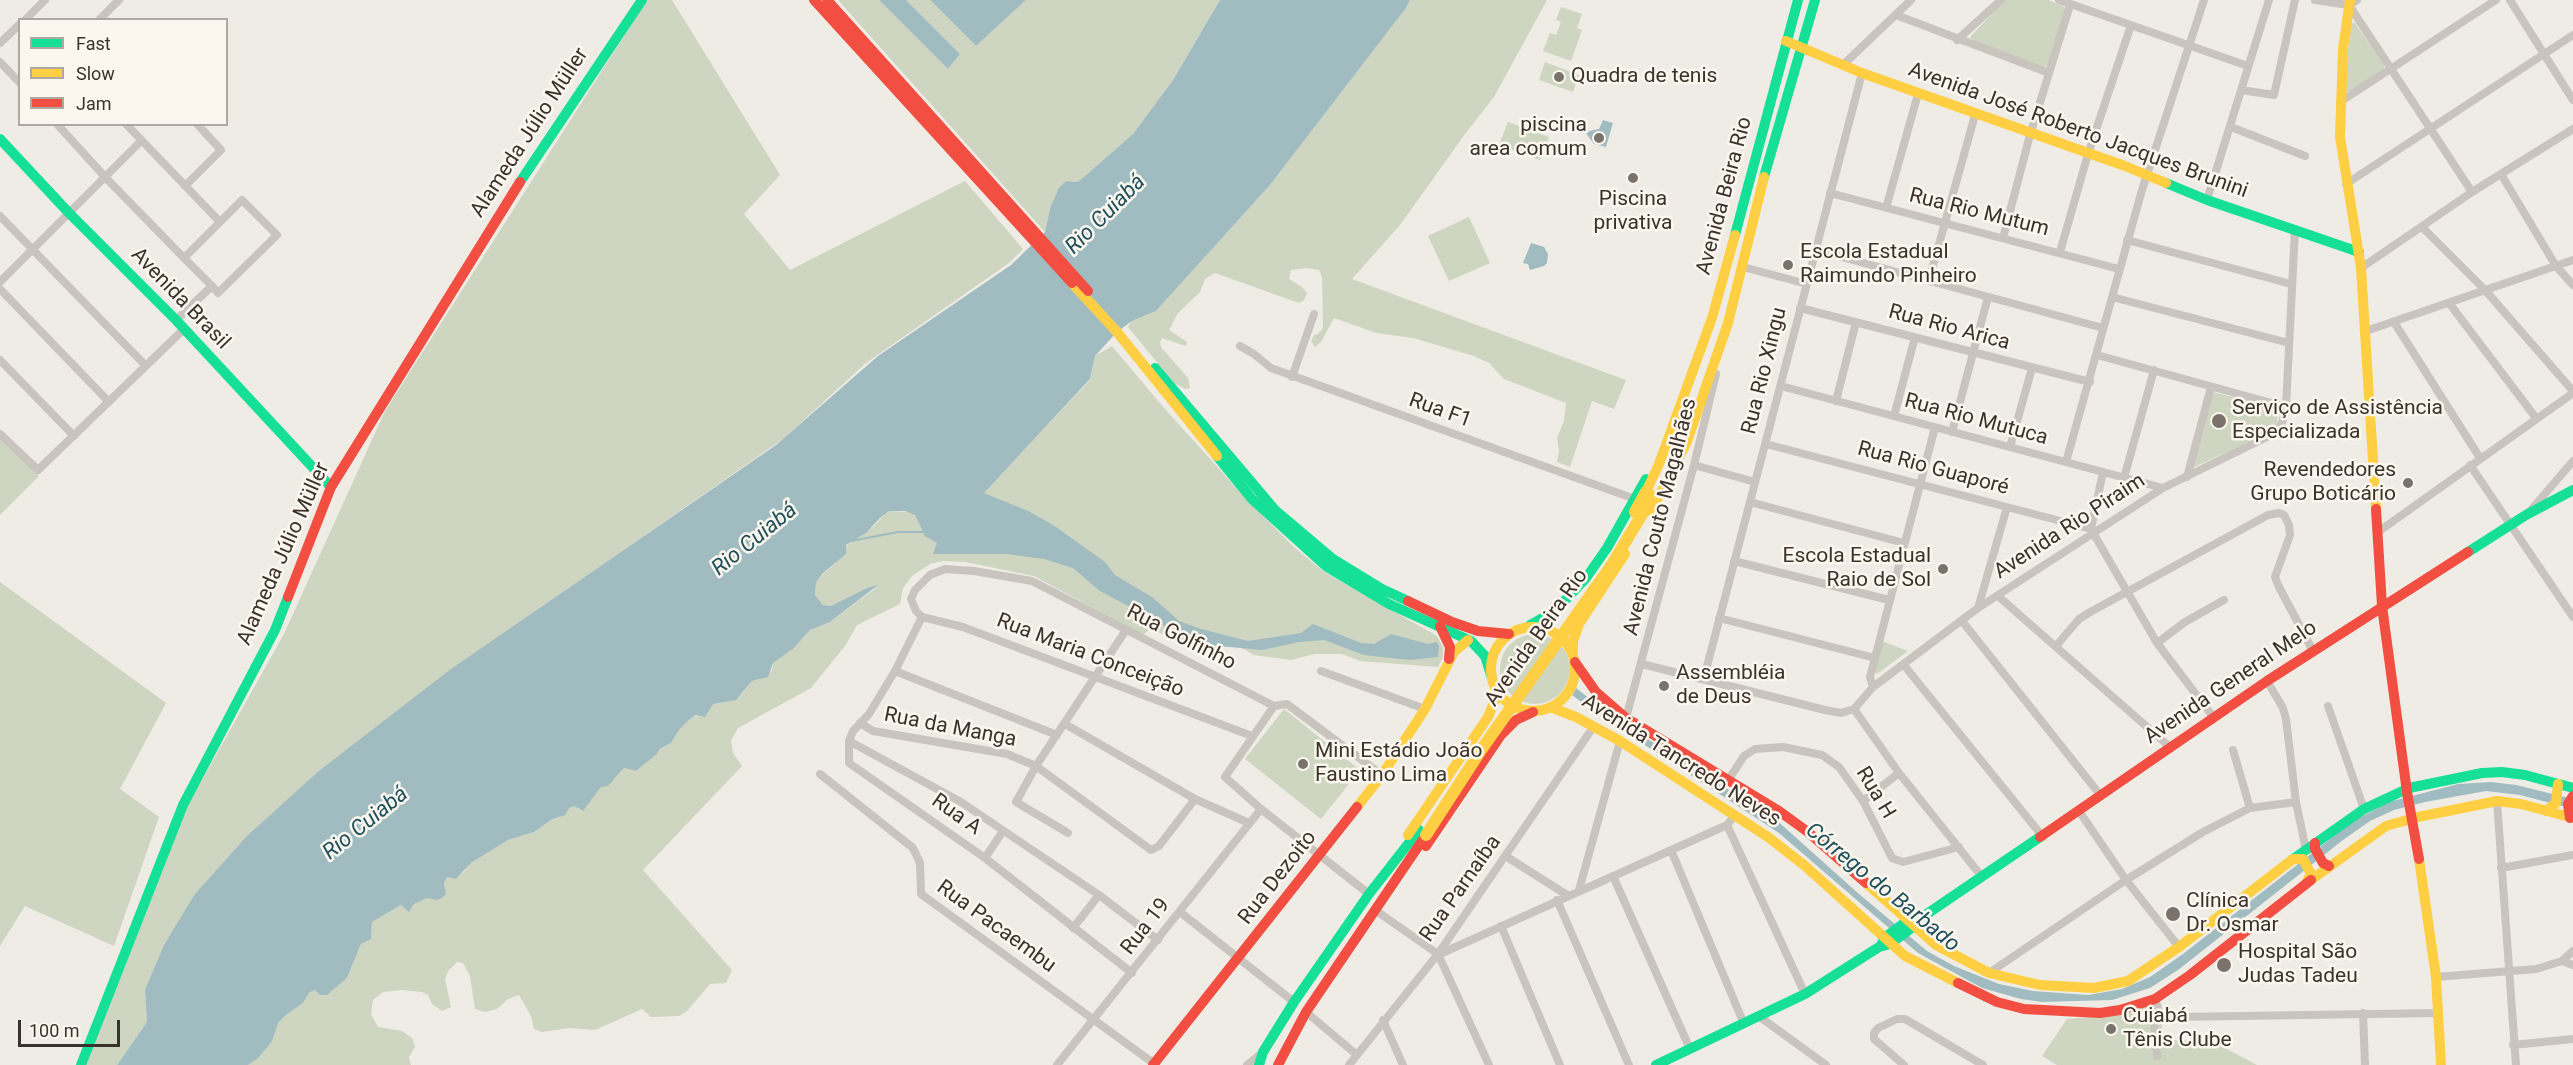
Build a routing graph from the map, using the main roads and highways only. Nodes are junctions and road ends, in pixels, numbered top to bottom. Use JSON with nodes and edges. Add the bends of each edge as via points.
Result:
{"nodes":[{"id":1,"x":642,"y":0,"type":"edge"},
{"id":2,"x":814,"y":0,"type":"edge"},
{"id":3,"x":827,"y":0,"type":"edge"},
{"id":4,"x":1798,"y":0,"type":"edge"},
{"id":5,"x":1815,"y":0,"type":"edge"},
{"id":6,"x":2352,"y":2,"type":"edge"},
{"id":7,"x":1786,"y":41,"type":"junction"},
{"id":8,"x":1803,"y":47,"type":"junction"},
{"id":9,"x":0,"y":139,"type":"edge"},
{"id":10,"x":1763,"y":159,"type":"junction"},
{"id":11,"x":974,"y":171,"type":"junction"},
{"id":12,"x":2359,"y":252,"type":"junction"},
{"id":13,"x":1182,"y":407,"type":"junction"},
{"id":14,"x":1699,"y":407,"type":"junction"},
{"id":15,"x":1670,"y":434,"type":"junction"},
{"id":16,"x":331,"y":487,"type":"junction"},
{"id":17,"x":2573,"y":490,"type":"edge"},
{"id":18,"x":1650,"y":494,"type":"junction"},
{"id":19,"x":2382,"y":606,"type":"junction"},
{"id":20,"x":1440,"y":626,"type":"junction"},
{"id":21,"x":1526,"y":627,"type":"junction"},
{"id":22,"x":1509,"y":634,"type":"junction"},
{"id":23,"x":1468,"y":640,"type":"junction"},
{"id":24,"x":1574,"y":658,"type":"junction"},
{"id":25,"x":1449,"y":660,"type":"junction"},
{"id":26,"x":1494,"y":681,"type":"junction"},
{"id":27,"x":1550,"y":708,"type":"junction"},
{"id":28,"x":1536,"y":711,"type":"junction"},
{"id":29,"x":2410,"y":789,"type":"junction"},
{"id":30,"x":2573,"y":789,"type":"edge"},
{"id":31,"x":2562,"y":798,"type":"edge"},
{"id":32,"x":2414,"y":814,"type":"junction"},
{"id":33,"x":2571,"y":818,"type":"edge"},
{"id":34,"x":1423,"y":832,"type":"junction"},
{"id":35,"x":2307,"y":852,"type":"junction"},
{"id":36,"x":2326,"y":865,"type":"junction"},
{"id":37,"x":1388,"y":869,"type":"junction"},
{"id":38,"x":1393,"y":883,"type":"junction"},
{"id":39,"x":2305,"y":886,"type":"junction"},
{"id":40,"x":1910,"y":925,"type":"junction"},
{"id":41,"x":1887,"y":941,"type":"junction"},
{"id":42,"x":1263,"y":1052,"type":"junction"},
{"id":43,"x":1155,"y":1064,"type":"edge"},
{"id":44,"x":81,"y":1065,"type":"edge"},
{"id":45,"x":1259,"y":1065,"type":"edge"},
{"id":46,"x":1273,"y":1065,"type":"edge"},
{"id":47,"x":1278,"y":1065,"type":"edge"},
{"id":48,"x":1656,"y":1065,"type":"edge"},
{"id":49,"x":2441,"y":1065,"type":"edge"}],
"edges":[{"from":1,"to":16,"type":"main road","name":"Alameda Júlio Müller","via":[[529,167]]},
{"from":2,"to":11,"type":"main road"},
{"from":3,"to":11,"type":"main road"},
{"from":4,"to":7,"type":"main road","name":"Avenida Beira Rio"},
{"from":5,"to":8,"type":"main road","name":"Avenida Beira Rio"},
{"from":6,"to":12,"type":"main road","via":[[2340,102],[2340,136]]},
{"from":7,"to":8,"type":"main road","name":"Avenida José Roberto Jacques Brunini"},
{"from":7,"to":10,"type":"main road","name":"Avenida Beira Rio"},
{"from":8,"to":10,"type":"main road","name":"Avenida Beira Rio"},
{"from":8,"to":12,"type":"main road","name":"Avenida José Roberto Jacques Brunini","via":[[1862,74]]},
{"from":9,"to":16,"type":"main road","name":"Avenida Brasil"},
{"from":10,"to":14,"type":"main road","name":"Avenida Beira Rio","via":[[1743,267]]},
{"from":10,"to":15,"type":"main road","name":"Avenida Beira Rio"},
{"from":11,"to":13,"type":"main road"},
{"from":12,"to":19,"type":"main road"},
{"from":13,"to":20,"type":"main road","via":[[1252,499],[1297,542],[1353,584]]},
{"from":13,"to":22,"type":"main road","via":[[1275,510],[1333,560],[1382,590],[1452,622],[1478,631]]},
{"from":14,"to":18,"type":"main road","name":"Avenida Beira Rio"},
{"from":14,"to":24,"type":"main road","name":"Avenida Beira Rio","via":[[1686,444],[1656,502],[1578,624]]},
{"from":15,"to":18,"type":"main road","name":"Avenida Beira Rio"},
{"from":15,"to":21,"type":"main road","name":"Avenida Beira Rio","via":[[1607,548],[1575,591],[1545,619]]},
{"from":16,"to":44,"type":"main road","name":"Alameda Júlio Müller","via":[[275,630],[183,805]]},
{"from":17,"to":19,"type":"main road","name":"Avenida General Melo","via":[[2526,515]]},
{"from":18,"to":34,"type":"main road","name":"Avenida Beira Rio","bridge":true,"via":[[1611,566]]},
{"from":19,"to":29,"type":"main road"},
{"from":19,"to":40,"type":"main road","name":"Avenida General Melo"},
{"from":20,"to":23,"type":"main road"},
{"from":20,"to":25,"type":"main road","via":[[1450,647]]},
{"from":21,"to":22,"type":"main road"},
{"from":21,"to":24,"type":"main road","via":[[1554,631],[1565,640]]},
{"from":22,"to":26,"type":"main road","via":[[1494,653]]},
{"from":23,"to":25,"type":"main road","name":"Rua Dezoito"},
{"from":23,"to":26,"type":"main road","via":[[1485,656]]},
{"from":24,"to":27,"type":"main road","via":[[1575,676],[1570,689]]},
{"from":24,"to":40,"type":"main road","name":"Avenida Tancredo Neves","via":[[1596,692],[1626,718],[1808,832]]},
{"from":25,"to":43,"type":"main road","name":"Rua Dezoito","via":[[1425,709],[1382,775]]},
{"from":26,"to":28,"type":"main road","via":[[1499,693],[1511,704]]},
{"from":26,"to":37,"type":"main road","name":"Avenida Beira Rio","via":[[1495,700],[1488,717]]},
{"from":27,"to":28,"type":"main road"},
{"from":27,"to":41,"type":"main road","name":"Avenida Tancredo Neves","via":[[1620,741],[1731,820],[1768,837]]},
{"from":28,"to":38,"type":"main road","name":"Avenida Beira Rio","via":[[1516,720],[1501,735],[1426,845]]},
{"from":29,"to":31,"type":"main road","name":"Avenida Tancredo Neves","via":[[2502,772],[2525,775]]},
{"from":29,"to":32,"type":"main road"},
{"from":29,"to":35,"type":"main road","name":"Avenida Tancredo Neves","via":[[2364,809]]},
{"from":30,"to":31,"type":"main road","name":"Avenida Tancredo Neves"},
{"from":31,"to":32,"type":"main road","name":"Avenida Tancredo Neves","via":[[2497,801]]},
{"from":31,"to":33,"type":"main road"},
{"from":31,"to":33,"type":"main road","name":"Avenida Tancredo Neves"},
{"from":32,"to":36,"type":"main road","name":"Avenida Tancredo Neves","via":[[2386,826]]},
{"from":32,"to":49,"type":"main road","via":[[2436,977]]},
{"from":34,"to":37,"type":"main road","name":"Avenida Beira Rio"},
{"from":34,"to":38,"type":"main road","name":"Avenida Beira Rio"},
{"from":35,"to":36,"type":"main road"},
{"from":35,"to":39,"type":"main road","via":[[2311,874]]},
{"from":35,"to":40,"type":"main road","name":"Avenida Tancredo Neves","via":[[2180,947],[2128,981],[2104,987],[2040,985],[1989,973],[1936,945]]},
{"from":36,"to":39,"type":"main road","name":"Avenida Tancredo Neves"},
{"from":37,"to":42,"type":"main road","name":"Avenida Beira Rio"},
{"from":38,"to":47,"type":"main road","name":"Avenida Beira Rio","via":[[1306,1012]]},
{"from":39,"to":41,"type":"main road","name":"Avenida Tancredo Neves","via":[[2155,999],[2100,1013],[2024,1009],[1997,1002],[1922,966]]},
{"from":40,"to":41,"type":"main road","name":"Avenida General Melo"},
{"from":41,"to":48,"type":"main road","name":"Avenida General Melo","via":[[1805,994]]},
{"from":42,"to":45,"type":"main road","name":"Avenida Beira Rio"},
{"from":42,"to":46,"type":"main road"}]}
